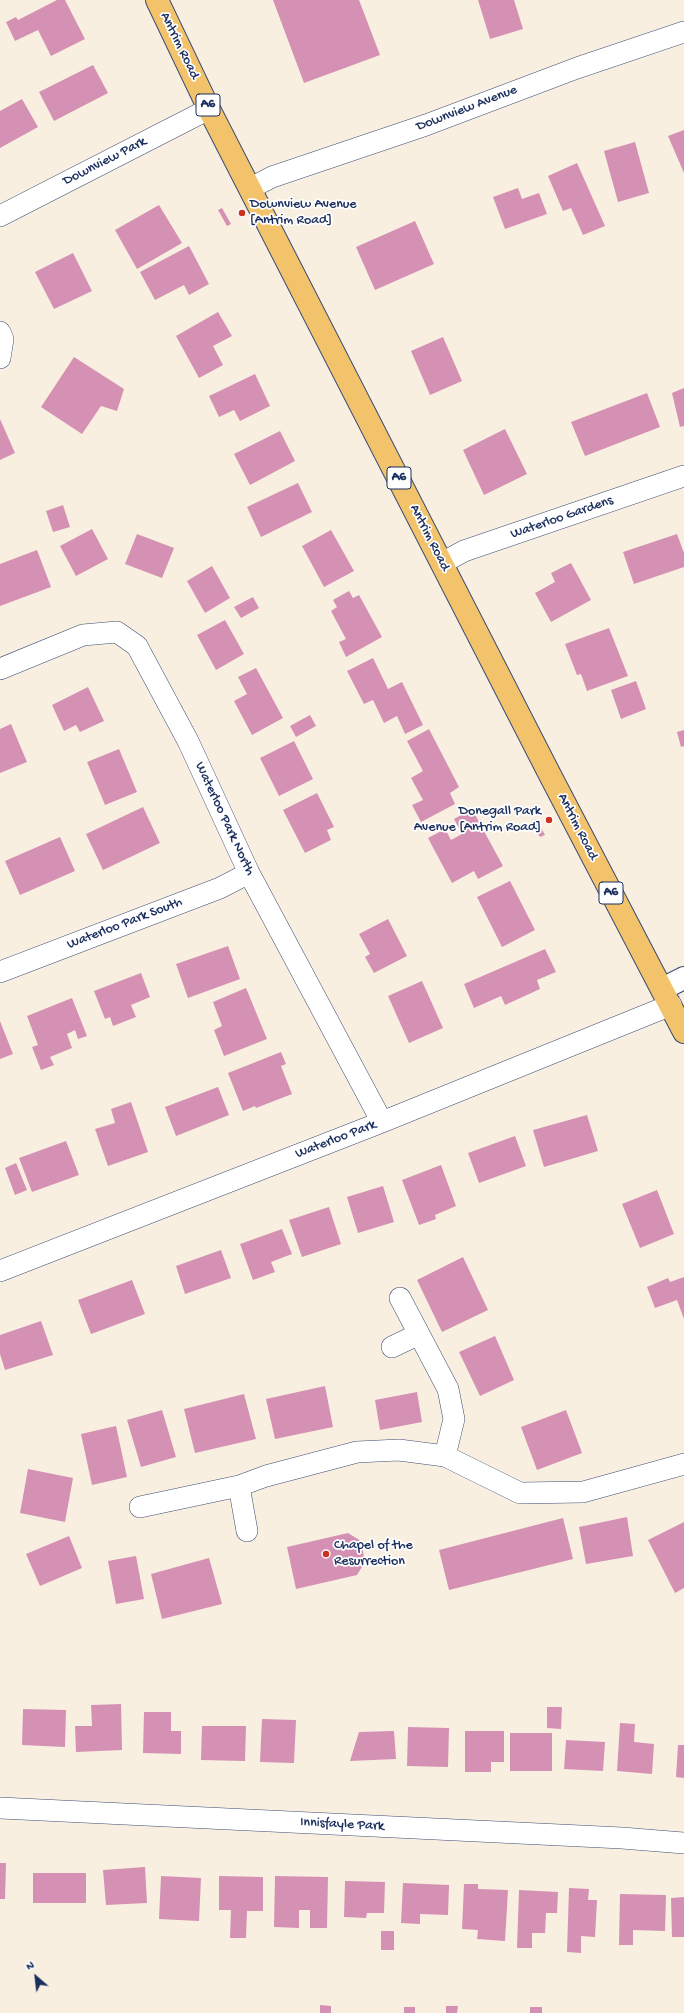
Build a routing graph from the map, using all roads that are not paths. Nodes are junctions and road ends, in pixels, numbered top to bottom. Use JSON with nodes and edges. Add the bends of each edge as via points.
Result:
{"nodes":[{"id":1,"x":157,"y":0,"type":"edge"},
{"id":2,"x":684,"y":32,"type":"edge"},
{"id":3,"x":210,"y":109,"type":"junction"},
{"id":4,"x":252,"y":188,"type":"junction"},
{"id":5,"x":0,"y":216,"type":"edge"},
{"id":6,"x":0,"y":332,"type":"edge"},
{"id":7,"x":0,"y":358,"type":"edge"},
{"id":8,"x":684,"y":476,"type":"edge"},
{"id":9,"x":442,"y":563,"type":"junction"},
{"id":10,"x":0,"y":669,"type":"edge"},
{"id":11,"x":249,"y":873,"type":"junction"},
{"id":12,"x":0,"y":972,"type":"edge"},
{"id":13,"x":684,"y":978,"type":"edge"},
{"id":14,"x":666,"y":997,"type":"junction"},
{"id":15,"x":684,"y":1032,"type":"edge"},
{"id":16,"x":382,"y":1122,"type":"junction"},
{"id":17,"x":0,"y":1271,"type":"edge"},
{"id":18,"x":400,"y":1298,"type":"dead end"},
{"id":19,"x":419,"y":1334,"type":"junction"},
{"id":20,"x":392,"y":1346,"type":"dead end"},
{"id":21,"x":445,"y":1456,"type":"junction"},
{"id":22,"x":684,"y":1464,"type":"edge"},
{"id":23,"x":239,"y":1486,"type":"junction"},
{"id":24,"x":140,"y":1507,"type":"dead end"},
{"id":25,"x":247,"y":1531,"type":"dead end"},
{"id":26,"x":0,"y":1808,"type":"edge"},
{"id":27,"x":684,"y":1842,"type":"edge"}],
"edges":[{"from":1,"to":3,"type":"main road","name":"Antrim Road","number":"A6"},
{"from":2,"to":4,"type":"street","name":"Downview Avenue","via":[[577,68],[426,125],[272,176]]},
{"from":3,"to":4,"type":"main road","name":"Antrim Road","number":"A6"},
{"from":3,"to":5,"type":"street","name":"Downview Park"},
{"from":4,"to":9,"type":"main road","name":"Antrim Road","number":"A6"},
{"from":6,"to":7,"type":"street","via":[[3,339]]},
{"from":8,"to":9,"type":"street","name":"Waterloo Gardens","via":[[464,551]]},
{"from":9,"to":14,"type":"main road","name":"Antrim Road","number":"A6"},
{"from":10,"to":11,"type":"street","name":"Waterloo Park North","via":[[83,635],[117,632],[137,646],[188,741]]},
{"from":11,"to":12,"type":"street","name":"Waterloo Park South","via":[[220,888]]},
{"from":11,"to":16,"type":"street","name":"Waterloo Park North"},
{"from":13,"to":14,"type":"street"},
{"from":14,"to":15,"type":"main road","name":"Antrim Road","number":"A6"},
{"from":14,"to":16,"type":"street","name":"Waterloo Park"},
{"from":16,"to":17,"type":"street","name":"Waterloo Park"},
{"from":18,"to":19,"type":"street"},
{"from":19,"to":20,"type":"street"},
{"from":19,"to":21,"type":"street","via":[[448,1389],[454,1419]]},
{"from":21,"to":22,"type":"street","via":[[520,1493],[583,1492]]},
{"from":21,"to":23,"type":"street","via":[[399,1450],[356,1452],[266,1476]]},
{"from":23,"to":24,"type":"street"},
{"from":23,"to":25,"type":"street"},
{"from":26,"to":27,"type":"street","name":"Innisfayle Park"}]}
